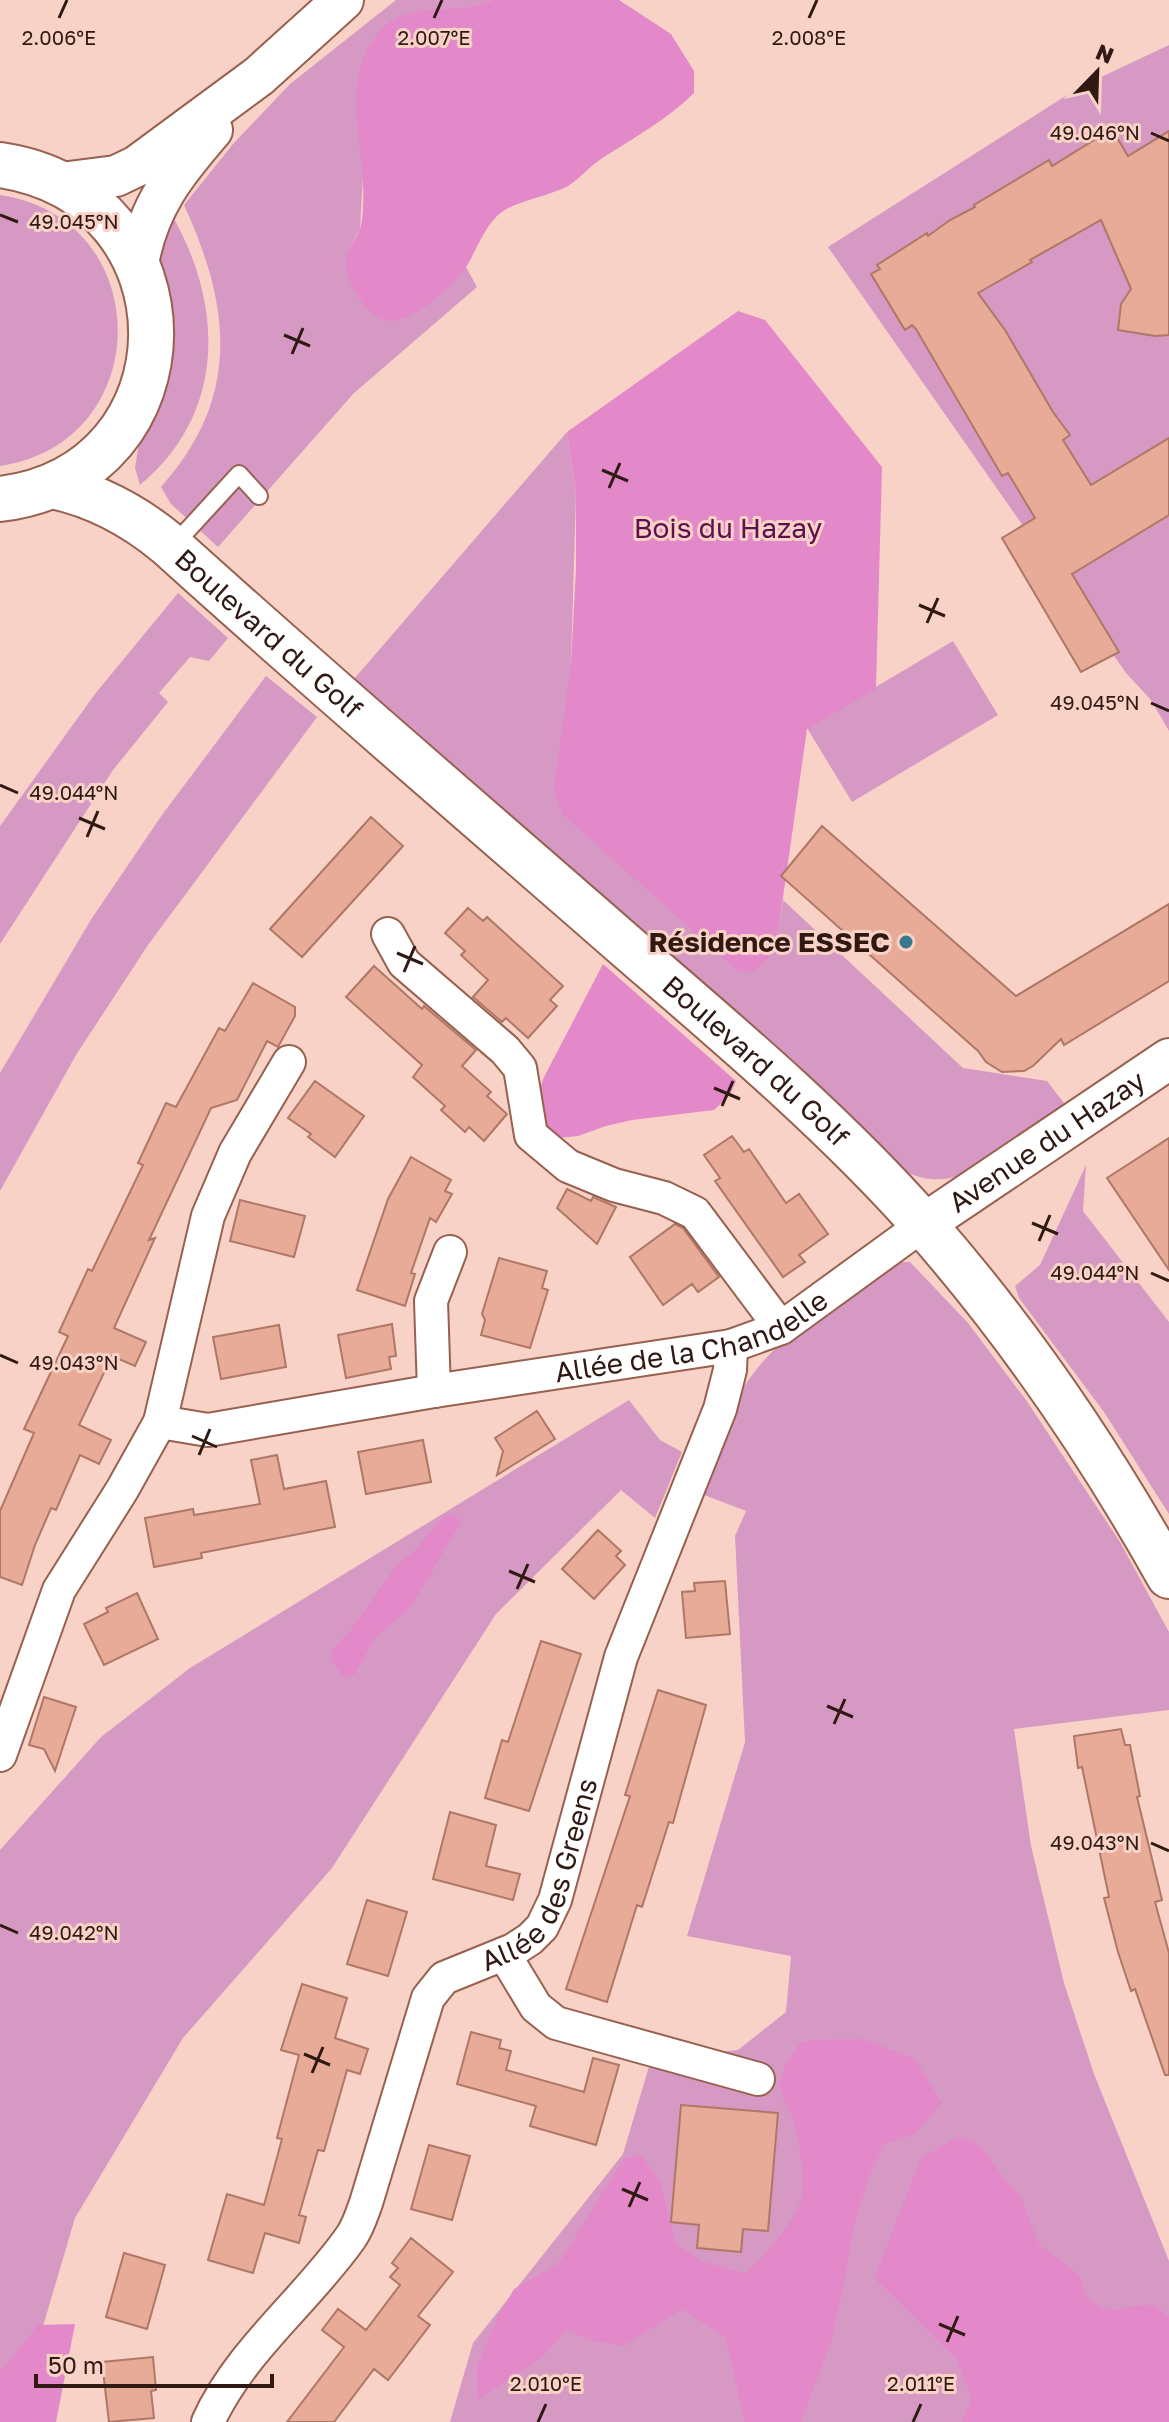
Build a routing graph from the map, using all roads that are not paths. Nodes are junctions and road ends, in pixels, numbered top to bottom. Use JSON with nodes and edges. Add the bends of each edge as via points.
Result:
{"nodes":[{"id":1,"x":343,"y":0,"type":"edge"},
{"id":2,"x":259,"y":76,"type":"junction"},
{"id":3,"x":0,"y":165,"type":"edge"},
{"id":4,"x":61,"y":183,"type":"junction"},
{"id":5,"x":138,"y":264,"type":"junction"},
{"id":6,"x":116,"y":435,"type":"junction"},
{"id":7,"x":52,"y":486,"type":"junction"},
{"id":8,"x":259,"y":496,"type":"dead end"},
{"id":9,"x":0,"y":499,"type":"edge"},
{"id":10,"x":174,"y":549,"type":"junction"},
{"id":11,"x":388,"y":934,"type":"dead end"},
{"id":12,"x":1169,"y":1059,"type":"edge"},
{"id":13,"x":289,"y":1062,"type":"dead end"},
{"id":14,"x":924,"y":1224,"type":"junction"},
{"id":15,"x":450,"y":1252,"type":"dead end"},
{"id":16,"x":781,"y":1328,"type":"junction"},
{"id":17,"x":731,"y":1346,"type":"junction"},
{"id":18,"x":434,"y":1391,"type":"junction"},
{"id":19,"x":160,"y":1422,"type":"junction"},
{"id":20,"x":1169,"y":1576,"type":"edge"},
{"id":21,"x":0,"y":1755,"type":"edge"},
{"id":22,"x":504,"y":1954,"type":"junction"},
{"id":23,"x":758,"y":2079,"type":"dead end"},
{"id":24,"x":208,"y":2422,"type":"edge"}],
"edges":[{"from":1,"to":2,"type":"street"},
{"from":2,"to":4,"type":"street","via":[[137,166],[116,176]]},
{"from":2,"to":5,"type":"street","via":[[162,193]]},
{"from":3,"to":4,"type":"main road"},
{"from":4,"to":5,"type":"main road","via":[[101,211]]},
{"from":5,"to":6,"type":"main road","via":[[150,311],[149,361],[134,407]]},
{"from":6,"to":7,"type":"main road","via":[[87,464]]},
{"from":6,"to":10,"type":"main road","name":"Boulevard du Golf","via":[[132,499]]},
{"from":7,"to":9,"type":"main road"},
{"from":7,"to":10,"type":"main road","name":"Boulevard du Golf","via":[[126,513]]},
{"from":8,"to":10,"type":"lane","via":[[239,474]]},
{"from":10,"to":14,"type":"main road","name":"Boulevard du Golf","via":[[768,1071]]},
{"from":11,"to":16,"type":"street","via":[[404,963],[520,1068],[531,1135],[568,1166],[695,1213]]},
{"from":12,"to":14,"type":"street","name":"Avenue du Hazay"},
{"from":13,"to":19,"type":"street","via":[[235,1153],[208,1216]]},
{"from":14,"to":16,"type":"street","name":"Allée de la Chandelle"},
{"from":14,"to":20,"type":"main road","name":"Boulevard du Golf","via":[[1069,1411]]},
{"from":15,"to":18,"type":"street","via":[[431,1301]]},
{"from":16,"to":17,"type":"street","name":"Allée de la Chandelle"},
{"from":17,"to":18,"type":"street","name":"Allée de la Chandelle"},
{"from":17,"to":22,"type":"street","name":"Allée des Greens","via":[[720,1409],[621,1657],[555,1900],[542,1927]]},
{"from":18,"to":19,"type":"street","name":"Allée de la Chandelle","via":[[208,1430]]},
{"from":19,"to":21,"type":"street","via":[[59,1590]]},
{"from":22,"to":23,"type":"street","via":[[536,2007],[556,2023]]},
{"from":22,"to":24,"type":"street","name":"Allée des Greens","via":[[444,1978],[428,1998],[353,2235],[245,2364]]}]}
